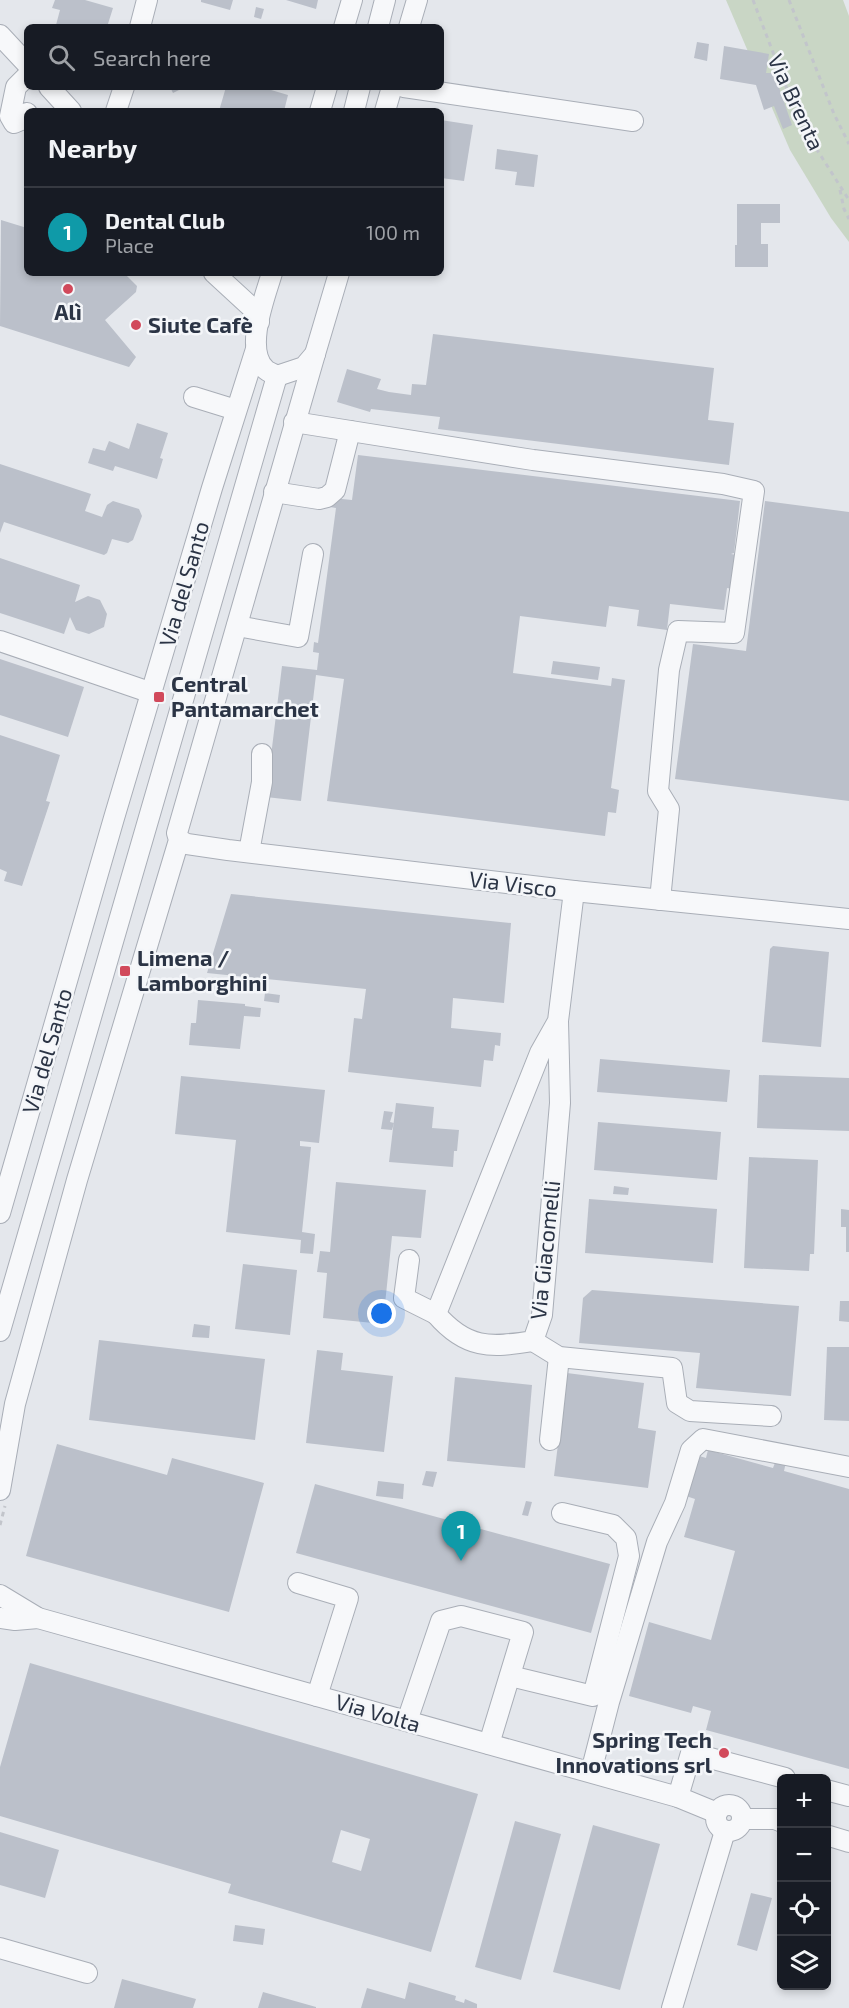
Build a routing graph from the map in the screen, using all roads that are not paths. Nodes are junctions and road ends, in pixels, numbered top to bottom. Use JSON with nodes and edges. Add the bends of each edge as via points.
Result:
{"nodes":[{"id":1,"x":147,"y":0,"type":"edge"},
{"id":2,"x":352,"y":0,"type":"edge"},
{"id":3,"x":385,"y":0,"type":"edge"},
{"id":4,"x":417,"y":0,"type":"edge"},
{"id":5,"x":141,"y":24,"type":"edge"},
{"id":6,"x":345,"y":24,"type":"edge"},
{"id":7,"x":379,"y":24,"type":"edge"},
{"id":8,"x":410,"y":24,"type":"edge"},
{"id":9,"x":0,"y":35,"type":"edge"},
{"id":10,"x":24,"y":61,"type":"edge"},
{"id":11,"x":24,"y":79,"type":"edge"},
{"id":12,"x":47,"y":90,"type":"edge"},
{"id":13,"x":51,"y":90,"type":"edge"},
{"id":14,"x":123,"y":90,"type":"edge"},
{"id":15,"x":326,"y":90,"type":"edge"},
{"id":16,"x":359,"y":90,"type":"edge"},
{"id":17,"x":391,"y":90,"type":"edge"},
{"id":18,"x":424,"y":90,"type":"edge"},
{"id":19,"x":32,"y":108,"type":"edge"},
{"id":20,"x":68,"y":108,"type":"edge"},
{"id":21,"x":117,"y":108,"type":"edge"},
{"id":22,"x":321,"y":108,"type":"edge"},
{"id":23,"x":355,"y":108,"type":"edge"},
{"id":24,"x":386,"y":108,"type":"edge"},
{"id":25,"x":24,"y":117,"type":"edge"},
{"id":26,"x":633,"y":121,"type":"dead end"},
{"id":27,"x":217,"y":276,"type":"edge"},
{"id":28,"x":271,"y":276,"type":"edge"},
{"id":29,"x":338,"y":276,"type":"edge"},
{"id":30,"x":259,"y":322,"type":"junction"},
{"id":31,"x":256,"y":349,"type":"junction"},
{"id":32,"x":315,"y":354,"type":"junction"},
{"id":33,"x":278,"y":376,"type":"junction"},
{"id":34,"x":194,"y":397,"type":"dead end"},
{"id":35,"x":236,"y":410,"type":"junction"},
{"id":36,"x":294,"y":422,"type":"junction"},
{"id":37,"x":350,"y":431,"type":"junction"},
{"id":38,"x":212,"y":488,"type":"junction"},
{"id":39,"x":274,"y":492,"type":"junction"},
{"id":40,"x":242,"y":496,"type":"junction"},
{"id":41,"x":313,"y":554,"type":"dead end"},
{"id":42,"x":237,"y":626,"type":"junction"},
{"id":43,"x":0,"y":641,"type":"edge"},
{"id":44,"x":152,"y":693,"type":"junction"},
{"id":45,"x":262,"y":754,"type":"dead end"},
{"id":46,"x":179,"y":840,"type":"junction"},
{"id":47,"x":249,"y":852,"type":"junction"},
{"id":48,"x":94,"y":888,"type":"junction"},
{"id":49,"x":574,"y":891,"type":"junction"},
{"id":50,"x":125,"y":897,"type":"junction"},
{"id":51,"x":660,"y":900,"type":"junction"},
{"id":52,"x":849,"y":919,"type":"edge"},
{"id":53,"x":558,"y":1021,"type":"junction"},
{"id":54,"x":0,"y":1213,"type":"edge"},
{"id":55,"x":409,"y":1260,"type":"dead end"},
{"id":56,"x":436,"y":1314,"type":"junction"},
{"id":57,"x":0,"y":1331,"type":"edge"},
{"id":58,"x":533,"y":1341,"type":"junction"},
{"id":59,"x":559,"y":1357,"type":"junction"},
{"id":60,"x":771,"y":1416,"type":"dead end"},
{"id":61,"x":550,"y":1440,"type":"dead end"},
{"id":62,"x":849,"y":1467,"type":"edge"},
{"id":63,"x":0,"y":1490,"type":"edge"},
{"id":64,"x":562,"y":1513,"type":"dead end"},
{"id":65,"x":298,"y":1583,"type":"dead end"},
{"id":66,"x":0,"y":1595,"type":"edge"},
{"id":67,"x":0,"y":1618,"type":"edge"},
{"id":68,"x":38,"y":1618,"type":"junction"},
{"id":69,"x":510,"y":1676,"type":"junction"},
{"id":70,"x":317,"y":1696,"type":"junction"},
{"id":71,"x":408,"y":1721,"type":"junction"},
{"id":72,"x":489,"y":1744,"type":"junction"},
{"id":73,"x":591,"y":1773,"type":"junction"},
{"id":74,"x":777,"y":1777,"type":"edge"},
{"id":75,"x":831,"y":1791,"type":"edge"},
{"id":76,"x":849,"y":1796,"type":"edge"},
{"id":77,"x":678,"y":1797,"type":"junction"},
{"id":78,"x":717,"y":1813,"type":"junction"},
{"id":79,"x":743,"y":1819,"type":"junction"},
{"id":80,"x":777,"y":1820,"type":"edge"},
{"id":81,"x":725,"y":1831,"type":"junction"},
{"id":82,"x":831,"y":1837,"type":"edge"},
{"id":83,"x":849,"y":1842,"type":"edge"},
{"id":84,"x":0,"y":1948,"type":"edge"},
{"id":85,"x":87,"y":1973,"type":"dead end"},
{"id":86,"x":672,"y":2008,"type":"edge"}],
"edges":[{"from":1,"to":5,"type":"street"},
{"from":2,"to":6,"type":"street"},
{"from":3,"to":7,"type":"street"},
{"from":4,"to":8,"type":"street"},
{"from":9,"to":10,"type":"street"},
{"from":11,"to":25,"type":"street","via":[[16,87],[10,116],[14,123]]},
{"from":12,"to":19,"type":"street"},
{"from":13,"to":20,"type":"street"},
{"from":14,"to":21,"type":"street"},
{"from":15,"to":22,"type":"street"},
{"from":16,"to":23,"type":"street"},
{"from":17,"to":24,"type":"street"},
{"from":18,"to":26,"type":"street"},
{"from":27,"to":30,"type":"street","via":[[252,308]]},
{"from":28,"to":30,"type":"street","name":"Via del Santo"},
{"from":29,"to":32,"type":"street"},
{"from":30,"to":31,"type":"street","name":"Via del Santo"},
{"from":31,"to":33,"type":"street","via":[[266,370]]},
{"from":31,"to":35,"type":"street","name":"Via del Santo"},
{"from":32,"to":33,"type":"street","via":[[304,367]]},
{"from":32,"to":36,"type":"street"},
{"from":33,"to":40,"type":"street"},
{"from":34,"to":35,"type":"street"},
{"from":35,"to":38,"type":"street","name":"Via del Santo"},
{"from":36,"to":37,"type":"street"},
{"from":36,"to":39,"type":"street"},
{"from":37,"to":39,"type":"street","via":[[335,490],[327,497]]},
{"from":37,"to":51,"type":"street","via":[[754,491],[734,633],[678,631],[669,670],[658,791],[669,809]]},
{"from":38,"to":40,"type":"street"},
{"from":38,"to":44,"type":"street","name":"Via del Santo"},
{"from":39,"to":42,"type":"street"},
{"from":40,"to":50,"type":"street"},
{"from":41,"to":42,"type":"street","via":[[298,637]]},
{"from":42,"to":46,"type":"street","via":[[177,833]]},
{"from":43,"to":44,"type":"street"},
{"from":44,"to":48,"type":"street","name":"Via del Santo"},
{"from":45,"to":47,"type":"street","via":[[262,782]]},
{"from":46,"to":47,"type":"street","name":"Via Visco"},
{"from":46,"to":63,"type":"street","via":[[77,1180],[15,1404]]},
{"from":47,"to":49,"type":"street","name":"Via Visco"},
{"from":48,"to":50,"type":"street"},
{"from":48,"to":54,"type":"street","name":"Via del Santo"},
{"from":49,"to":51,"type":"street","name":"Via Visco"},
{"from":49,"to":53,"type":"street","name":"Via Giacomelli"},
{"from":50,"to":57,"type":"street"},
{"from":51,"to":52,"type":"street","name":"Via Visco"},
{"from":53,"to":56,"type":"street","name":"Via Giacomelli","via":[[540,1053]]},
{"from":53,"to":58,"type":"street","name":"Via Giacomelli","via":[[560,1103],[542,1315]]},
{"from":55,"to":56,"type":"street","via":[[404,1298]]},
{"from":56,"to":58,"type":"street","name":"Via Giacomelli","via":[[449,1329],[474,1342],[501,1346]]},
{"from":58,"to":59,"type":"street"},
{"from":59,"to":60,"type":"street","via":[[672,1368],[677,1403],[690,1410]]},
{"from":59,"to":61,"type":"street"},
{"from":62,"to":73,"type":"street","via":[[703,1439],[691,1450],[675,1503],[657,1542]]},
{"from":64,"to":69,"type":"street","via":[[613,1525],[626,1538],[629,1556],[592,1696]]},
{"from":65,"to":70,"type":"street","via":[[348,1598]]},
{"from":66,"to":68,"type":"street"},
{"from":67,"to":68,"type":"street"},
{"from":68,"to":70,"type":"street","name":"Via Volta"},
{"from":69,"to":71,"type":"street","via":[[523,1632],[460,1616],[441,1621]]},
{"from":69,"to":72,"type":"street"},
{"from":70,"to":71,"type":"street","name":"Via Volta"},
{"from":71,"to":72,"type":"street","name":"Via Volta"},
{"from":72,"to":73,"type":"street","name":"Via Volta"},
{"from":73,"to":77,"type":"street","name":"Via Volta"},
{"from":74,"to":77,"type":"street","via":[[691,1753]]},
{"from":75,"to":76,"type":"street"},
{"from":77,"to":78,"type":"street","name":"Via Volta"},
{"from":78,"to":79,"type":"street","name":"Via Volta","via":[[724,1806],[735,1806]]},
{"from":78,"to":81,"type":"street","via":[[717,1824]]},
{"from":79,"to":80,"type":"street","name":"Via Volta"},
{"from":79,"to":81,"type":"street","via":[[737,1829]]},
{"from":81,"to":86,"type":"street"},
{"from":82,"to":83,"type":"street"},
{"from":84,"to":85,"type":"street"}]}
